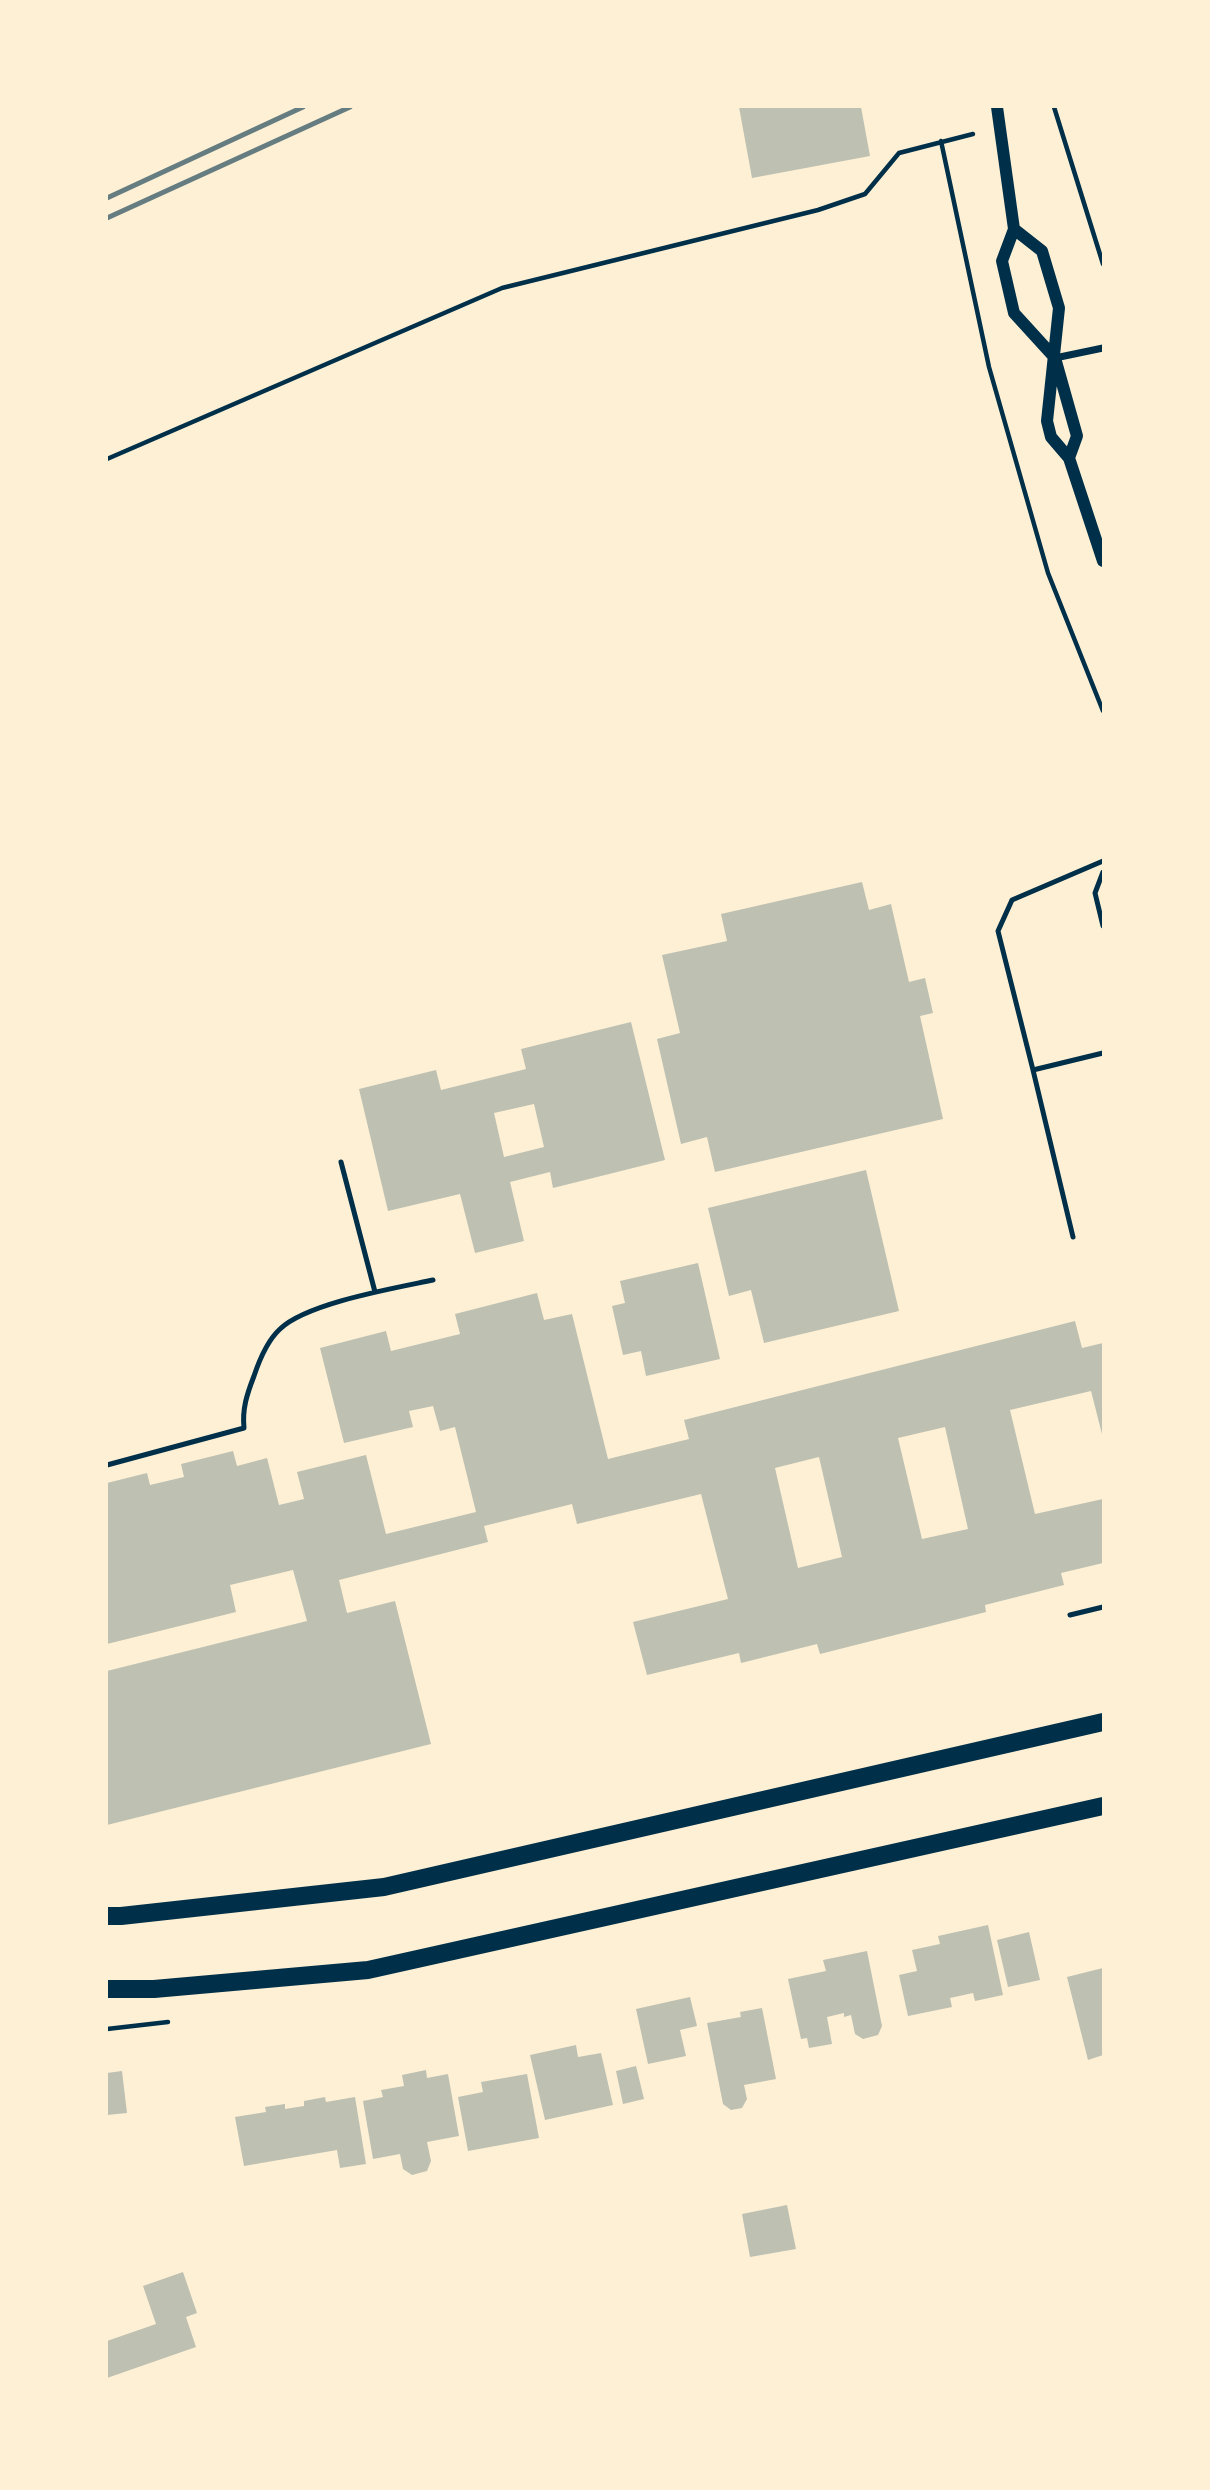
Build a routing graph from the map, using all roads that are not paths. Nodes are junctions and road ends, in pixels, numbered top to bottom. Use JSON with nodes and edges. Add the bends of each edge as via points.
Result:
{"nodes":[{"id":1,"x":997,"y":107,"type":"edge"},
{"id":2,"x":1014,"y":229,"type":"junction"},
{"id":3,"x":1103,"y":348,"type":"edge"},
{"id":4,"x":1055,"y":358,"type":"junction"},
{"id":5,"x":1069,"y":458,"type":"junction"},
{"id":6,"x":1103,"y":561,"type":"edge"},
{"id":7,"x":1103,"y":861,"type":"edge"},
{"id":8,"x":1103,"y":872,"type":"edge"},
{"id":9,"x":1103,"y":926,"type":"edge"},
{"id":10,"x":1103,"y":1053,"type":"edge"},
{"id":11,"x":1033,"y":1070,"type":"junction"},
{"id":12,"x":341,"y":1162,"type":"dead end"},
{"id":13,"x":1073,"y":1237,"type":"dead end"},
{"id":14,"x":433,"y":1280,"type":"dead end"},
{"id":15,"x":374,"y":1292,"type":"junction"},
{"id":16,"x":107,"y":1465,"type":"edge"},
{"id":17,"x":1103,"y":1607,"type":"edge"},
{"id":18,"x":1070,"y":1615,"type":"dead end"},
{"id":19,"x":1103,"y":1722,"type":"edge"},
{"id":20,"x":1103,"y":1806,"type":"edge"},
{"id":21,"x":107,"y":1916,"type":"edge"},
{"id":22,"x":107,"y":1989,"type":"edge"}],
"edges":[{"from":1,"to":2,"type":"street"},
{"from":2,"to":4,"type":"street","via":[[1042,251],[1059,308]]},
{"from":2,"to":4,"type":"street","via":[[1002,261],[1014,313]]},
{"from":3,"to":4,"type":"street"},
{"from":4,"to":5,"type":"street","via":[[1077,436]]},
{"from":4,"to":5,"type":"street","via":[[1047,421],[1051,437]]},
{"from":5,"to":6,"type":"street"},
{"from":7,"to":11,"type":"lane","via":[[1012,900],[998,931]]},
{"from":8,"to":9,"type":"lane","via":[[1096,893]]},
{"from":10,"to":11,"type":"lane"},
{"from":11,"to":13,"type":"lane"},
{"from":12,"to":15,"type":"lane"},
{"from":14,"to":15,"type":"lane"},
{"from":15,"to":16,"type":"lane","via":[[299,1317],[280,1329],[253,1378],[242,1411],[244,1428]]},
{"from":17,"to":18,"type":"lane"},
{"from":19,"to":21,"type":"main road","via":[[384,1886]]},
{"from":20,"to":22,"type":"main road","via":[[368,1970]]}]}
